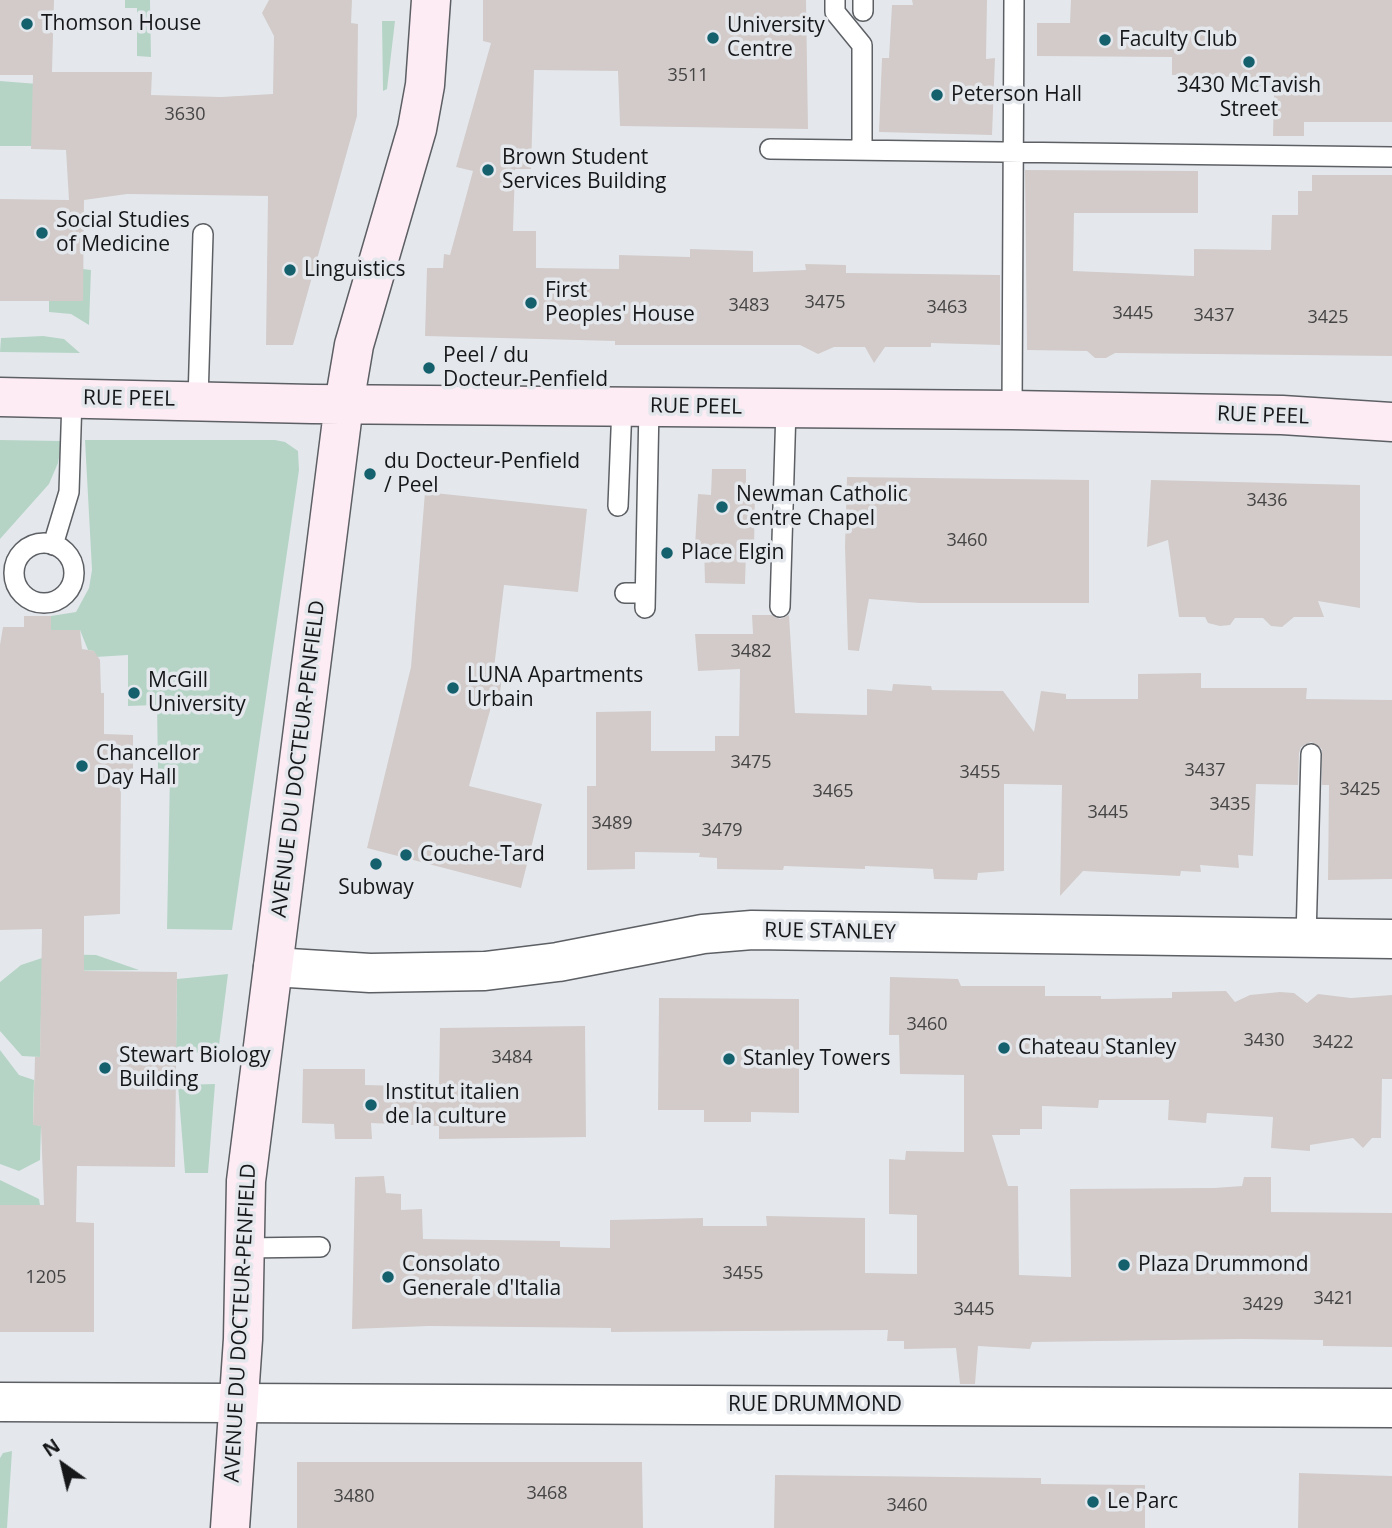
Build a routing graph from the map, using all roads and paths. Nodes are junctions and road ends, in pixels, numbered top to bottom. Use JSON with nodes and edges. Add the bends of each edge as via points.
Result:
{"nodes":[{"id":1,"x":431,"y":0,"type":"edge"},
{"id":2,"x":835,"y":0,"type":"edge"},
{"id":3,"x":1014,"y":0,"type":"edge"},
{"id":4,"x":770,"y":149,"type":"dead end"},
{"id":5,"x":862,"y":150,"type":"junction"},
{"id":6,"x":1012,"y":151,"type":"junction"},
{"id":7,"x":1392,"y":157,"type":"edge"},
{"id":8,"x":202,"y":234,"type":"dead end"},
{"id":9,"x":0,"y":397,"type":"edge"},
{"id":10,"x":72,"y":398,"type":"junction"},
{"id":11,"x":198,"y":400,"type":"junction"},
{"id":12,"x":344,"y":404,"type":"junction"},
{"id":13,"x":636,"y":406,"type":"junction"},
{"id":14,"x":786,"y":408,"type":"junction"},
{"id":15,"x":1012,"y":410,"type":"junction"},
{"id":16,"x":1392,"y":422,"type":"edge"},
{"id":17,"x":618,"y":506,"type":"dead end"},
{"id":18,"x":53,"y":545,"type":"dead end"},
{"id":19,"x":625,"y":593,"type":"dead end"},
{"id":20,"x":780,"y":607,"type":"dead end"},
{"id":21,"x":1311,"y":754,"type":"dead end"},
{"id":22,"x":1306,"y":938,"type":"junction"},
{"id":23,"x":1392,"y":939,"type":"edge"},
{"id":24,"x":272,"y":967,"type":"junction"},
{"id":25,"x":320,"y":1247,"type":"dead end"},
{"id":26,"x":244,"y":1248,"type":"junction"},
{"id":27,"x":0,"y":1402,"type":"edge"},
{"id":28,"x":239,"y":1403,"type":"junction"},
{"id":29,"x":1392,"y":1408,"type":"edge"},
{"id":30,"x":230,"y":1528,"type":"edge"}],
"edges":[{"from":1,"to":12,"type":"main road","name":"AVENUE DU DOCTEUR-PENFIELD","via":[[417,129],[351,358]]},
{"from":2,"to":5,"type":"lane","via":[[835,12],[862,45]]},
{"from":3,"to":6,"type":"lane"},
{"from":4,"to":5,"type":"lane"},
{"from":5,"to":6,"type":"lane"},
{"from":6,"to":7,"type":"lane"},
{"from":6,"to":15,"type":"lane"},
{"from":8,"to":11,"type":"lane"},
{"from":9,"to":10,"type":"main road","name":"RUE PEEL"},
{"from":10,"to":11,"type":"main road","name":"RUE PEEL"},
{"from":10,"to":18,"type":"lane","via":[[69,492]]},
{"from":11,"to":12,"type":"main road","name":"RUE PEEL"},
{"from":12,"to":13,"type":"main road","name":"RUE PEEL"},
{"from":12,"to":24,"type":"main road","name":"AVENUE DU DOCTEUR-PENFIELD"},
{"from":13,"to":14,"type":"main road","name":"RUE PEEL"},
{"from":13,"to":17,"type":"lane"},
{"from":13,"to":19,"type":"lane","via":[[645,600]]},
{"from":14,"to":15,"type":"main road","name":"RUE PEEL"},
{"from":14,"to":20,"type":"lane"},
{"from":15,"to":16,"type":"main road","name":"RUE PEEL","via":[[1282,415]]},
{"from":21,"to":22,"type":"lane"},
{"from":22,"to":23,"type":"street","name":"RUE STANLEY"},
{"from":22,"to":24,"type":"street","name":"RUE STANLEY","via":[[752,930],[485,971],[370,973]]},
{"from":24,"to":26,"type":"main road","name":"AVENUE DU DOCTEUR-PENFIELD","via":[[246,1181]]},
{"from":25,"to":26,"type":"lane"},
{"from":26,"to":28,"type":"main road","name":"AVENUE DU DOCTEUR-PENFIELD"},
{"from":27,"to":28,"type":"street","name":"RUE DRUMMOND"},
{"from":28,"to":29,"type":"street","name":"RUE DRUMMOND"},
{"from":28,"to":30,"type":"main road","name":"AVENUE DU DOCTEUR-PENFIELD"}]}
